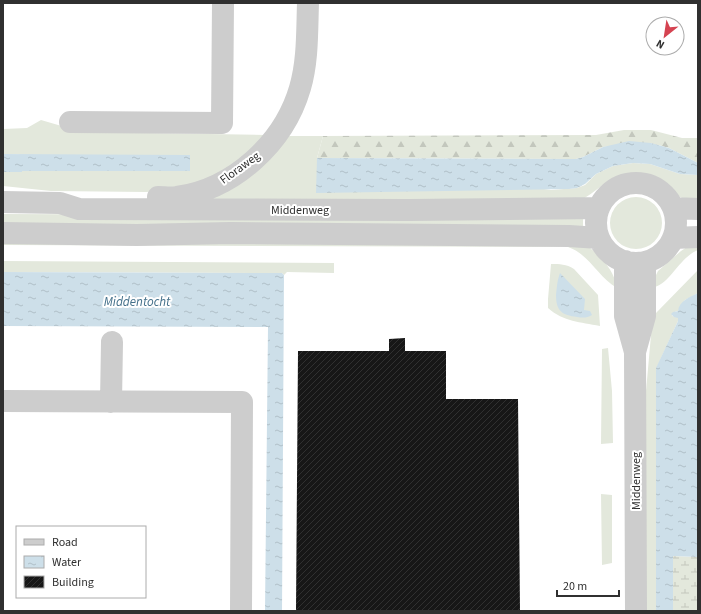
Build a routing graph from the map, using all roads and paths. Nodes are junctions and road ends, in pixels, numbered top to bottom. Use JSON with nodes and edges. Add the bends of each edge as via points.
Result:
{"nodes":[{"id":1,"x":223,"y":3,"type":"edge"},
{"id":2,"x":308,"y":3,"type":"edge"},
{"id":3,"x":70,"y":122,"type":"dead end"},
{"id":4,"x":3,"y":202,"type":"edge"},
{"id":5,"x":60,"y":204,"type":"junction"},
{"id":6,"x":599,"y":208,"type":"junction"},
{"id":7,"x":673,"y":208,"type":"junction"},
{"id":8,"x":698,"y":209,"type":"edge"},
{"id":9,"x":3,"y":233,"type":"edge"},
{"id":10,"x":698,"y":237,"type":"edge"},
{"id":11,"x":599,"y":238,"type":"junction"},
{"id":12,"x":673,"y":238,"type":"junction"},
{"id":13,"x":635,"y":262,"type":"junction"},
{"id":14,"x":112,"y":342,"type":"dead end"},
{"id":15,"x":3,"y":401,"type":"edge"},
{"id":16,"x":112,"y":402,"type":"junction"},
{"id":17,"x":241,"y":611,"type":"edge"},
{"id":18,"x":636,"y":611,"type":"edge"}],
"edges":[{"from":1,"to":3,"type":"street","via":[[222,123]]},
{"from":2,"to":5,"type":"street","name":"Floraweg","via":[[306,55],[300,88],[279,132],[252,162],[211,188],[176,197],[79,198]]},
{"from":4,"to":5,"type":"street","name":"Middenweg"},
{"from":5,"to":6,"type":"street","name":"Middenweg","via":[[79,209]]},
{"from":6,"to":7,"type":"street","via":[[611,191],[631,183],[656,189],[668,199]]},
{"from":6,"to":11,"type":"street","via":[[596,218]]},
{"from":7,"to":8,"type":"street"},
{"from":7,"to":12,"type":"street","via":[[676,223]]},
{"from":9,"to":11,"type":"street","name":"Middenweg"},
{"from":10,"to":12,"type":"street"},
{"from":11,"to":13,"type":"street","via":[[609,253],[617,258]]},
{"from":12,"to":13,"type":"street","via":[[654,259]]},
{"from":13,"to":18,"type":"street","name":"Middenweg","via":[[625,316],[635,352]]},
{"from":14,"to":16,"type":"street"},
{"from":15,"to":16,"type":"street"},
{"from":16,"to":17,"type":"street","via":[[242,402]]}]}
